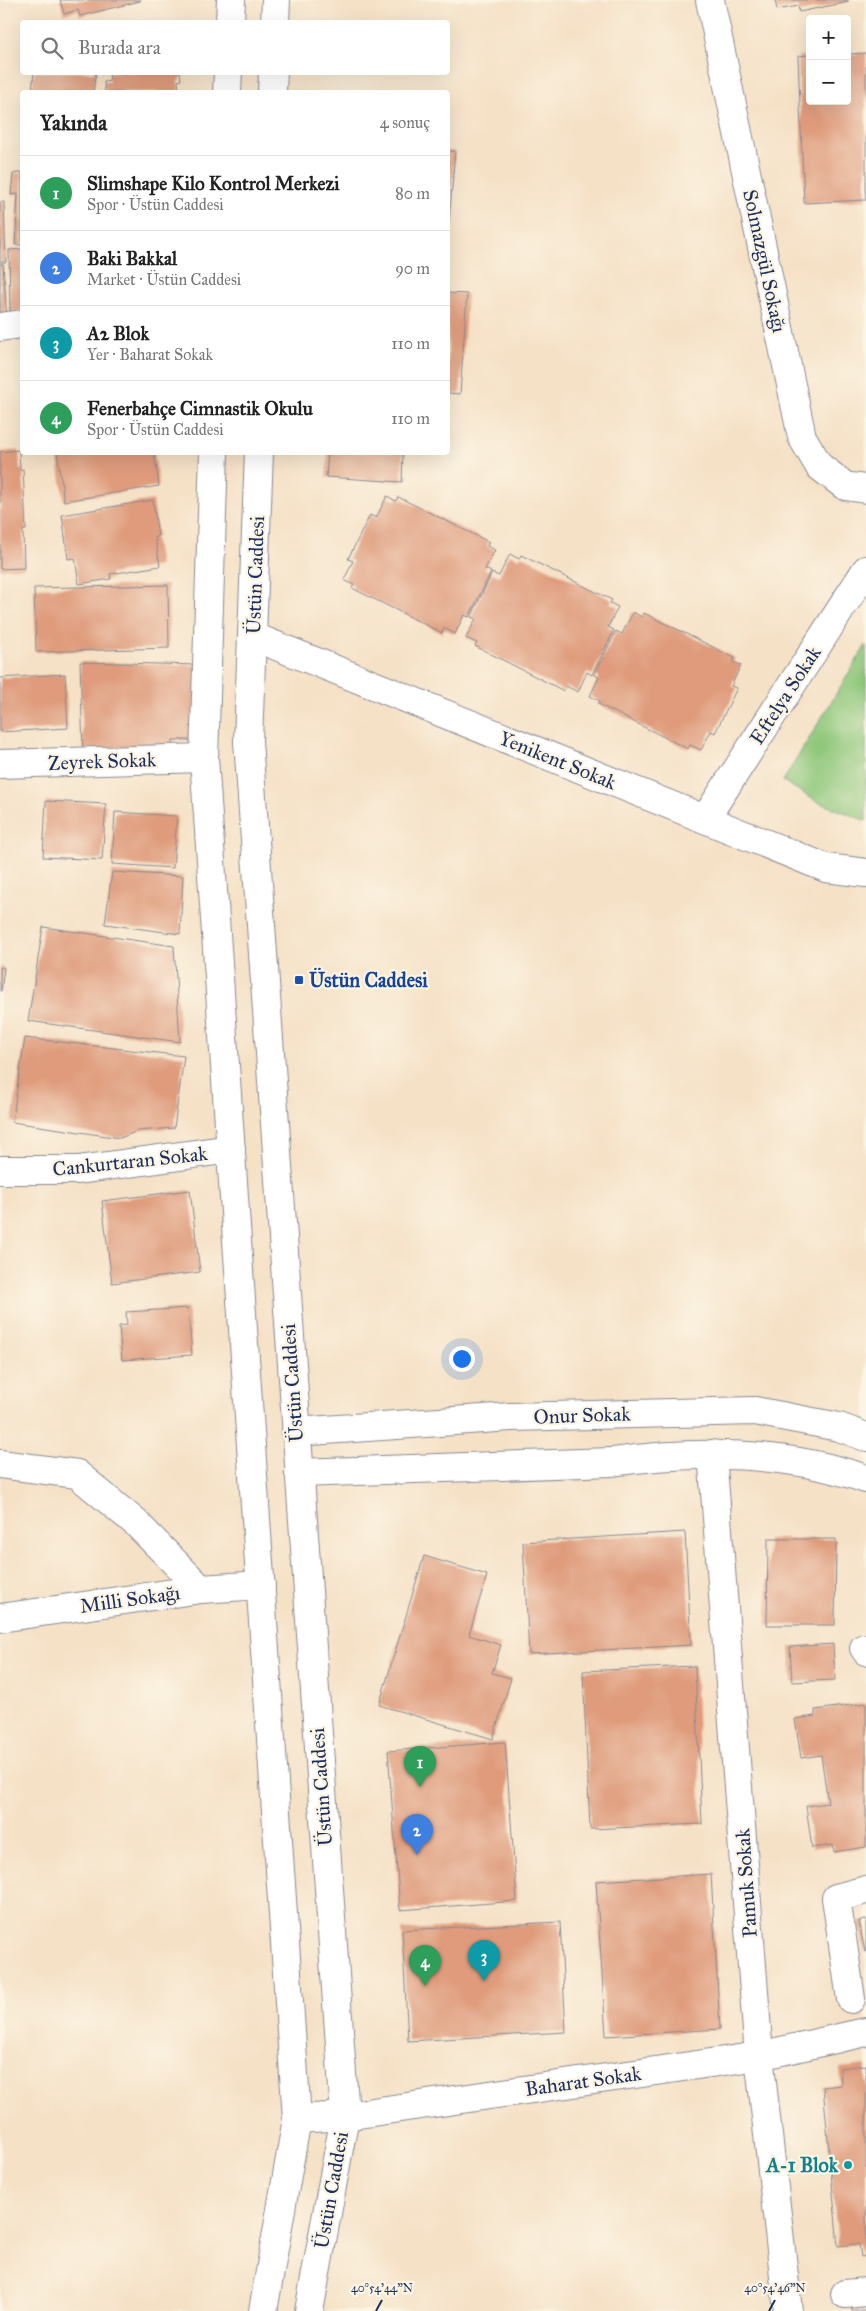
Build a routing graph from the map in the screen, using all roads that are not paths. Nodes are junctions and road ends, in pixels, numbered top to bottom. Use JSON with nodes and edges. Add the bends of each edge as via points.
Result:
{"nodes":[{"id":1,"x":230,"y":0,"type":"edge"},
{"id":2,"x":276,"y":0,"type":"edge"},
{"id":3,"x":710,"y":0,"type":"edge"},
{"id":4,"x":230,"y":20,"type":"edge"},
{"id":5,"x":275,"y":20,"type":"edge"},
{"id":6,"x":228,"y":75,"type":"edge"},
{"id":7,"x":273,"y":75,"type":"edge"},
{"id":8,"x":227,"y":90,"type":"edge"},
{"id":9,"x":272,"y":90,"type":"edge"},
{"id":10,"x":20,"y":324,"type":"edge"},
{"id":11,"x":0,"y":327,"type":"edge"},
{"id":12,"x":214,"y":455,"type":"edge"},
{"id":13,"x":259,"y":455,"type":"edge"},
{"id":14,"x":866,"y":489,"type":"edge"},
{"id":15,"x":866,"y":570,"type":"edge"},
{"id":16,"x":252,"y":636,"type":"junction"},
{"id":17,"x":204,"y":758,"type":"junction"},
{"id":18,"x":0,"y":764,"type":"edge"},
{"id":19,"x":705,"y":819,"type":"junction"},
{"id":20,"x":866,"y":873,"type":"edge"},
{"id":21,"x":231,"y":1149,"type":"junction"},
{"id":22,"x":0,"y":1170,"type":"edge"},
{"id":23,"x":296,"y":1432,"type":"junction"},
{"id":24,"x":866,"y":1437,"type":"edge"},
{"id":25,"x":712,"y":1454,"type":"junction"},
{"id":26,"x":0,"y":1464,"type":"edge"},
{"id":27,"x":299,"y":1473,"type":"junction"},
{"id":28,"x":866,"y":1480,"type":"edge"},
{"id":29,"x":261,"y":1585,"type":"junction"},
{"id":30,"x":201,"y":1589,"type":"junction"},
{"id":31,"x":0,"y":1618,"type":"edge"},
{"id":32,"x":866,"y":1890,"type":"edge"},
{"id":33,"x":851,"y":1999,"type":"dead end"},
{"id":34,"x":866,"y":2032,"type":"edge"},
{"id":35,"x":759,"y":2056,"type":"junction"},
{"id":36,"x":345,"y":2116,"type":"junction"},
{"id":37,"x":297,"y":2119,"type":"junction"},
{"id":38,"x":262,"y":2311,"type":"edge"},
{"id":39,"x":309,"y":2311,"type":"edge"},
{"id":40,"x":788,"y":2311,"type":"edge"}],
"edges":[{"from":1,"to":4,"type":"street"},
{"from":2,"to":5,"type":"street"},
{"from":3,"to":14,"type":"street","name":"Solmazgül Sokağı","via":[[802,437],[819,466],[845,486]]},
{"from":6,"to":8,"type":"street"},
{"from":7,"to":9,"type":"street"},
{"from":10,"to":11,"type":"street"},
{"from":12,"to":17,"type":"street"},
{"from":13,"to":16,"type":"street","name":"Üstün Caddesi"},
{"from":15,"to":19,"type":"street","name":"Eftelya Sokak"},
{"from":16,"to":19,"type":"street","name":"Yenikent Sokak"},
{"from":16,"to":23,"type":"street","name":"Üstün Caddesi","via":[[248,741]]},
{"from":17,"to":18,"type":"street","name":"Zeyrek Sokak"},
{"from":17,"to":21,"type":"street"},
{"from":19,"to":20,"type":"street","name":"Yenikent Sokak","via":[[826,868]]},
{"from":21,"to":22,"type":"street","name":"Cankurtaran Sokak","via":[[78,1170]]},
{"from":21,"to":29,"type":"street"},
{"from":23,"to":24,"type":"street","name":"Onur Sokak","via":[[511,1417],[755,1411],[839,1428]]},
{"from":23,"to":27,"type":"street","name":"Üstün Caddesi"},
{"from":25,"to":27,"type":"street","via":[[612,1462]]},
{"from":25,"to":28,"type":"street","via":[[784,1460],[842,1471]]},
{"from":25,"to":35,"type":"street","name":"Pamuk Sokak"},
{"from":26,"to":30,"type":"street","via":[[77,1474],[136,1523]]},
{"from":27,"to":36,"type":"street","name":"Üstün Caddesi"},
{"from":29,"to":30,"type":"street","name":"Milli Sokağı"},
{"from":29,"to":37,"type":"street"},
{"from":30,"to":31,"type":"street","name":"Milli Sokağı"},
{"from":32,"to":33,"type":"street","via":[[836,1898]]},
{"from":34,"to":35,"type":"street","name":"Baharat Sokak"},
{"from":35,"to":36,"type":"street","name":"Baharat Sokak"},
{"from":35,"to":40,"type":"street","name":"Pamuk Sokak"},
{"from":36,"to":37,"type":"street","name":"Baharat Sokak"},
{"from":36,"to":39,"type":"street","name":"Üstün Caddesi"},
{"from":37,"to":38,"type":"street"}]}
